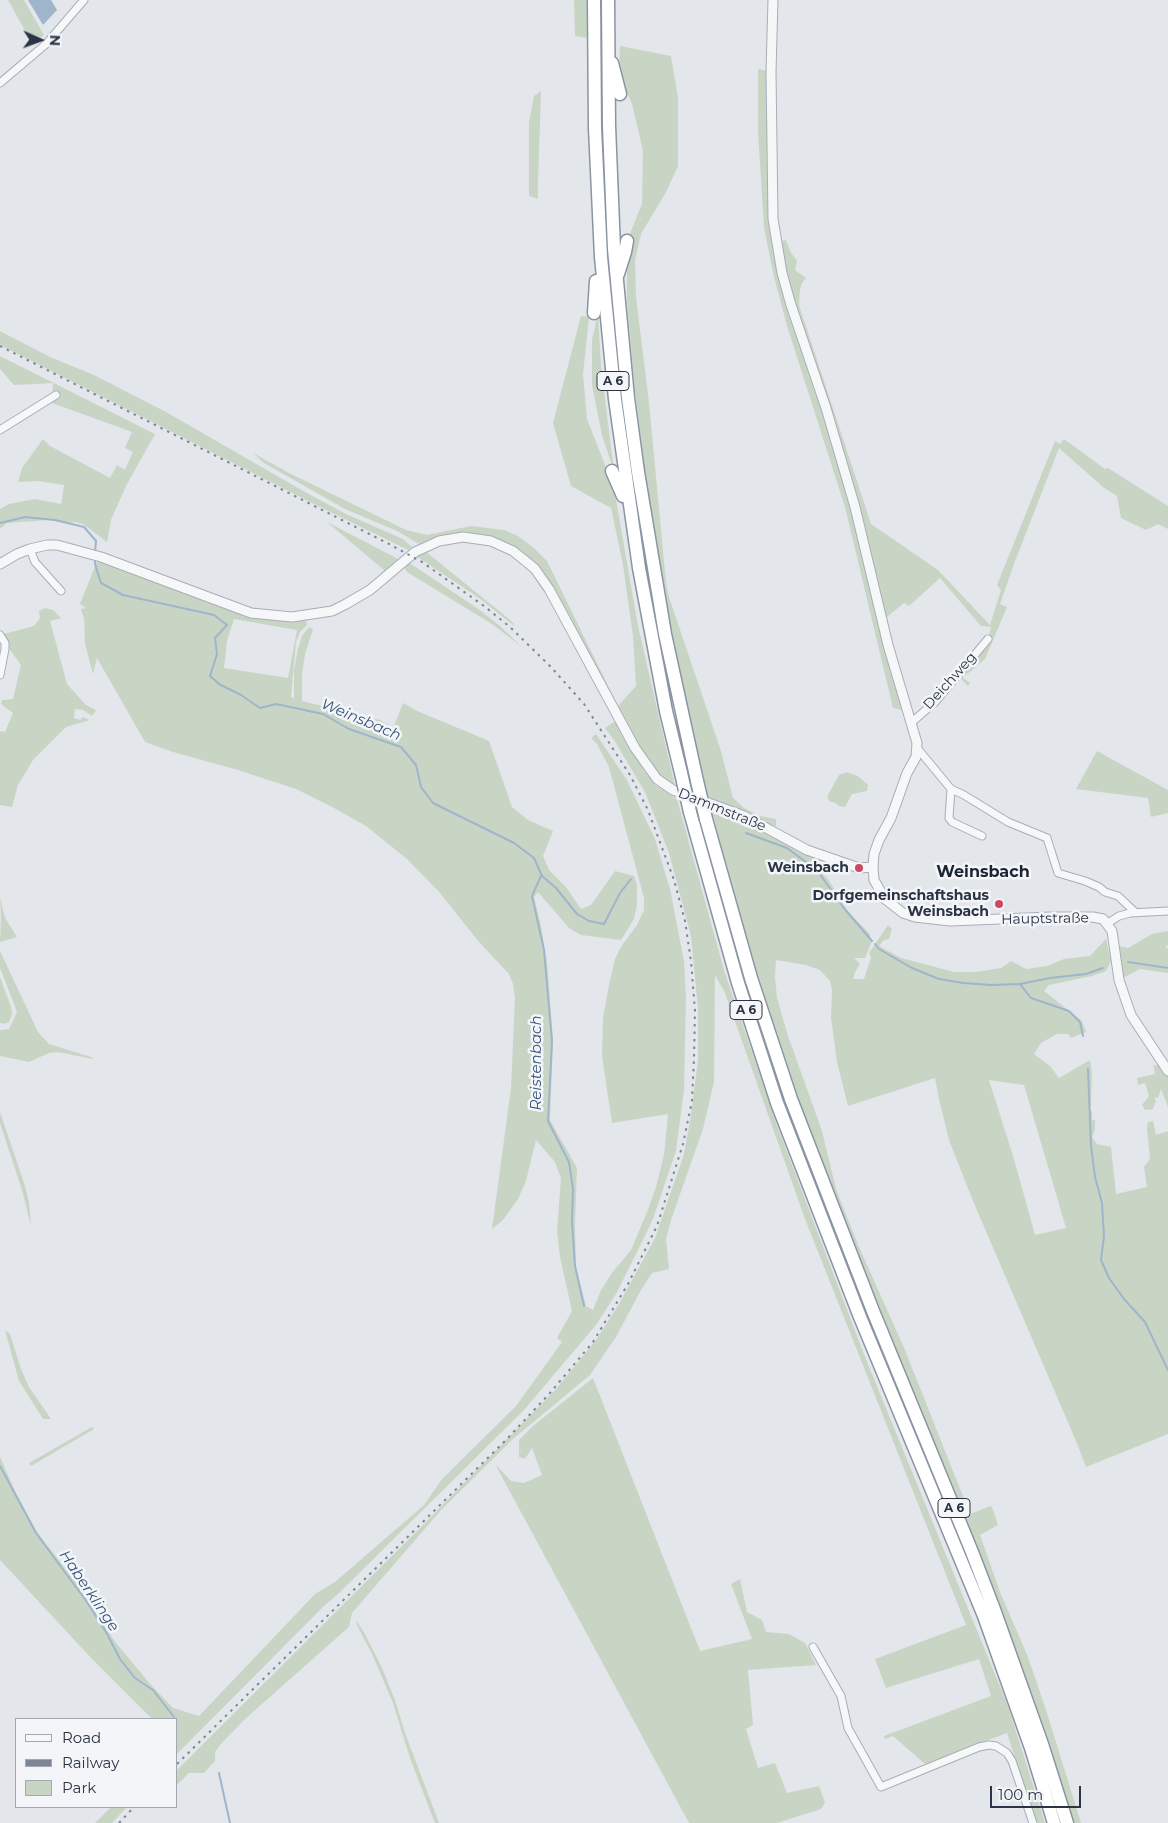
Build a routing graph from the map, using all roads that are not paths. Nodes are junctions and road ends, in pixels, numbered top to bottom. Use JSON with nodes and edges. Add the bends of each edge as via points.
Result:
{"nodes":[{"id":1,"x":84,"y":0,"type":"edge"},
{"id":2,"x":594,"y":0,"type":"edge"},
{"id":3,"x":608,"y":0,"type":"edge"},
{"id":4,"x":773,"y":0,"type":"edge"},
{"id":5,"x":607,"y":54,"type":"junction"},
{"id":6,"x":0,"y":83,"type":"edge"},
{"id":7,"x":620,"y":94,"type":"dead end"},
{"id":8,"x":627,"y":240,"type":"dead end"},
{"id":9,"x":601,"y":257,"type":"junction"},
{"id":10,"x":616,"y":281,"type":"junction"},
{"id":11,"x":594,"y":313,"type":"dead end"},
{"id":12,"x":56,"y":395,"type":"dead end"},
{"id":13,"x":0,"y":430,"type":"edge"},
{"id":14,"x":612,"y":470,"type":"dead end"},
{"id":15,"x":628,"y":504,"type":"junction"},
{"id":16,"x":30,"y":549,"type":"junction"},
{"id":17,"x":0,"y":564,"type":"edge"},
{"id":18,"x":61,"y":591,"type":"dead end"},
{"id":19,"x":0,"y":635,"type":"edge"},
{"id":20,"x":988,"y":639,"type":"dead end"},
{"id":21,"x":0,"y":676,"type":"edge"},
{"id":22,"x":910,"y":723,"type":"junction"},
{"id":23,"x":918,"y":749,"type":"junction"},
{"id":24,"x":951,"y":789,"type":"junction"},
{"id":25,"x":982,"y":836,"type":"dead end"},
{"id":26,"x":873,"y":868,"type":"junction"},
{"id":27,"x":1168,"y":911,"type":"edge"},
{"id":28,"x":1135,"y":912,"type":"junction"},
{"id":29,"x":1108,"y":924,"type":"junction"},
{"id":30,"x":1168,"y":1072,"type":"edge"},
{"id":31,"x":813,"y":1647,"type":"dead end"},
{"id":32,"x":1033,"y":1823,"type":"edge"},
{"id":33,"x":1054,"y":1823,"type":"edge"},
{"id":34,"x":1067,"y":1823,"type":"edge"}],
"edges":[{"from":1,"to":6,"type":"street","via":[[46,44]]},
{"from":2,"to":9,"type":"highway","number":"A 6"},
{"from":3,"to":5,"type":"highway","number":"A 6"},
{"from":4,"to":22,"type":"street","via":[[773,219],[782,273],[855,508]]},
{"from":5,"to":7,"type":"highway","via":[[614,67]]},
{"from":5,"to":10,"type":"highway","number":"A 6"},
{"from":8,"to":10,"type":"highway"},
{"from":9,"to":11,"type":"highway"},
{"from":9,"to":15,"type":"highway","number":"A 6"},
{"from":10,"to":34,"type":"highway","number":"A 6","bridge":true,"via":[[638,472],[665,634],[706,819],[748,969],[791,1099],[869,1303],[995,1612]]},
{"from":12,"to":13,"type":"street"},
{"from":14,"to":15,"type":"highway"},
{"from":15,"to":33,"type":"highway","number":"A 6","bridge":true,"via":[[666,711],[690,812],[738,983],[777,1103],[856,1309],[984,1616]]},
{"from":16,"to":17,"type":"street","name":"Dammstraße"},
{"from":16,"to":18,"type":"street","via":[[35,562]]},
{"from":16,"to":26,"type":"street","name":"Dammstraße","via":[[57,545],[89,552],[251,613],[292,617],[332,612],[370,590],[415,552],[439,541],[463,537],[490,541],[513,550],[549,589],[635,748],[652,774],[663,784],[744,816],[807,850],[859,868]]},
{"from":19,"to":21,"type":"street","via":[[5,649]]},
{"from":20,"to":22,"type":"street","name":"Deichweg","via":[[936,701]]},
{"from":22,"to":23,"type":"street"},
{"from":23,"to":24,"type":"street"},
{"from":23,"to":26,"type":"street","name":"Hauptstraße","via":[[879,840]]},
{"from":24,"to":25,"type":"street","via":[[949,818]]},
{"from":24,"to":28,"type":"street","via":[[1008,822],[1047,838],[1058,873],[1118,896]]},
{"from":26,"to":29,"type":"street","name":"Hauptstraße","via":[[874,880],[885,899],[903,913],[915,917],[950,921],[1093,917]]},
{"from":27,"to":28,"type":"street"},
{"from":28,"to":29,"type":"street","via":[[1119,916]]},
{"from":29,"to":30,"type":"street","name":"Hauptstraße","via":[[1112,931],[1119,980],[1131,1015]]},
{"from":31,"to":32,"type":"street","via":[[841,1696],[848,1728],[881,1787],[979,1747],[996,1746],[1012,1760]]}]}
